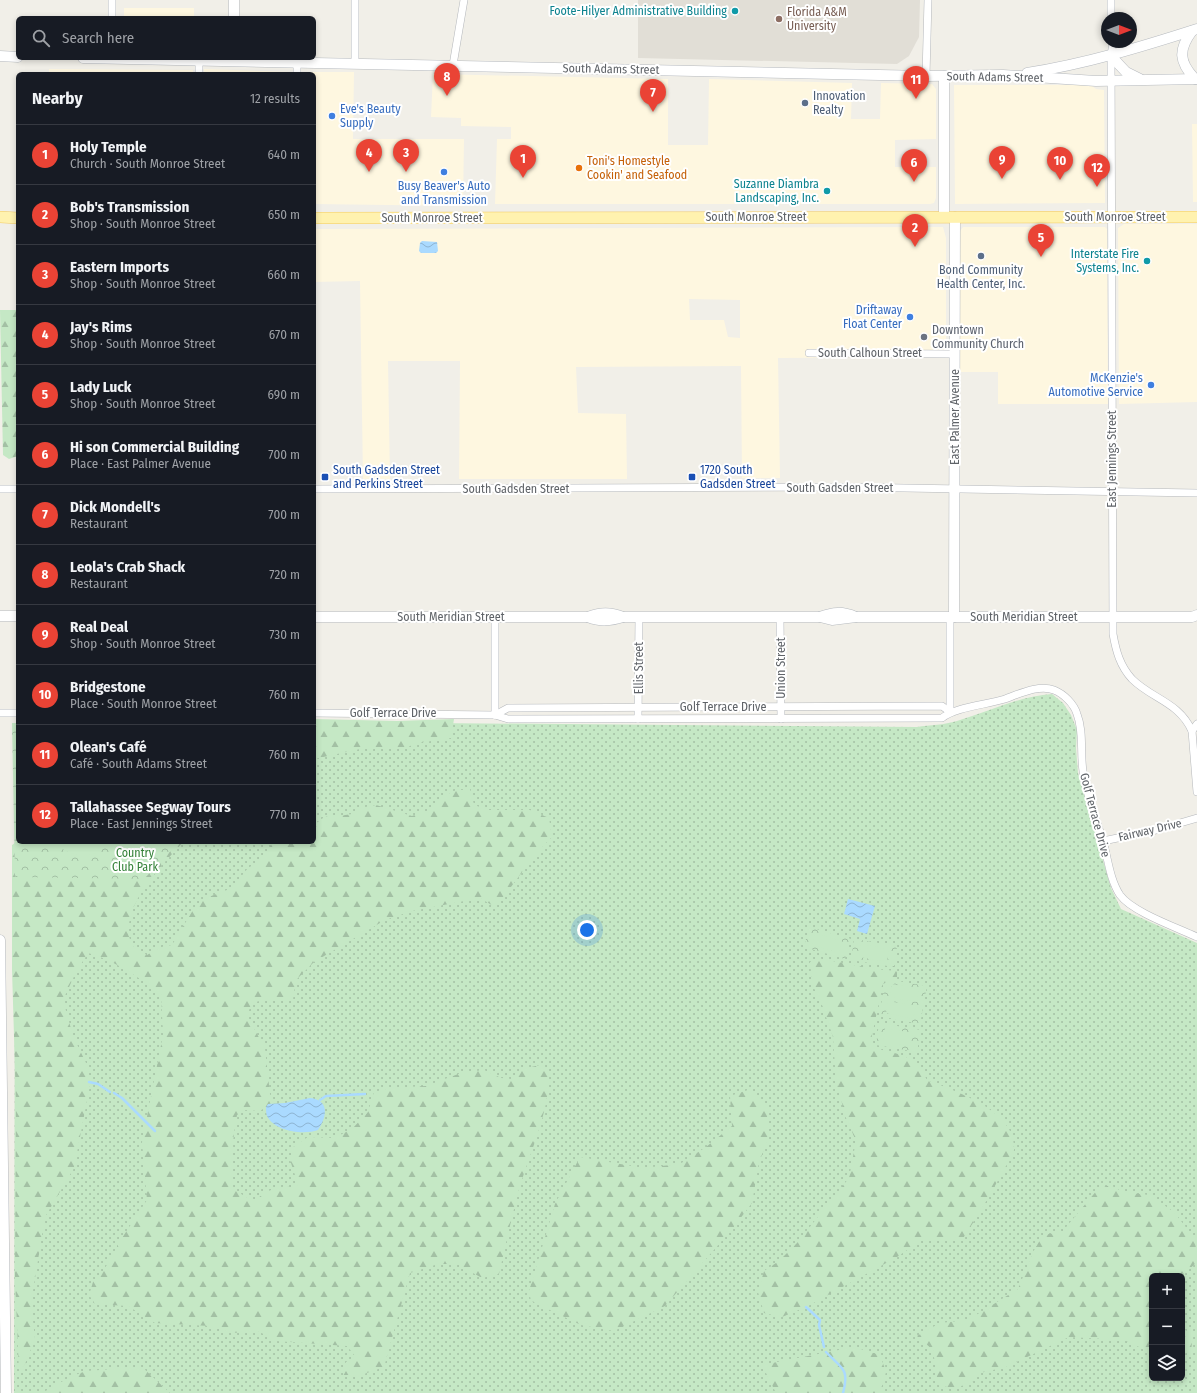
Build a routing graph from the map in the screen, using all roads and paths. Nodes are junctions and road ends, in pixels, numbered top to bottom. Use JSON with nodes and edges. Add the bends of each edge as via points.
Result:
{"nodes":[{"id":1,"x":112,"y":0,"type":"edge"},
{"id":2,"x":234,"y":0,"type":"edge"},
{"id":3,"x":355,"y":0,"type":"edge"},
{"id":4,"x":464,"y":0,"type":"edge"},
{"id":5,"x":928,"y":0,"type":"edge"},
{"id":6,"x":1111,"y":0,"type":"edge"},
{"id":7,"x":1111,"y":12,"type":"edge"},
{"id":8,"x":112,"y":16,"type":"edge"},
{"id":9,"x":234,"y":16,"type":"edge"},
{"id":10,"x":1194,"y":30,"type":"edge"},
{"id":11,"x":1113,"y":48,"type":"edge"},
{"id":12,"x":0,"y":56,"type":"edge"},
{"id":13,"x":1112,"y":56,"type":"junction"},
{"id":14,"x":16,"y":57,"type":"edge"},
{"id":15,"x":170,"y":60,"type":"edge"},
{"id":16,"x":234,"y":60,"type":"edge"},
{"id":17,"x":199,"y":61,"type":"junction"},
{"id":18,"x":296,"y":63,"type":"junction"},
{"id":19,"x":355,"y":64,"type":"junction"},
{"id":20,"x":453,"y":65,"type":"junction"},
{"id":21,"x":199,"y":72,"type":"edge"},
{"id":22,"x":296,"y":72,"type":"edge"},
{"id":23,"x":1003,"y":75,"type":"junction"},
{"id":24,"x":926,"y":76,"type":"junction"},
{"id":25,"x":944,"y":76,"type":"junction"},
{"id":26,"x":1140,"y":79,"type":"junction"},
{"id":27,"x":1196,"y":79,"type":"edge"},
{"id":28,"x":1112,"y":81,"type":"junction"},
{"id":29,"x":949,"y":217,"type":"junction"},
{"id":30,"x":1112,"y":217,"type":"junction"},
{"id":31,"x":1197,"y":217,"type":"edge"},
{"id":32,"x":0,"y":218,"type":"edge"},
{"id":33,"x":16,"y":218,"type":"edge"},
{"id":34,"x":316,"y":218,"type":"edge"},
{"id":35,"x":809,"y":353,"type":"dead end"},
{"id":36,"x":955,"y":354,"type":"junction"},
{"id":37,"x":0,"y":489,"type":"edge"},
{"id":38,"x":16,"y":489,"type":"edge"},
{"id":39,"x":316,"y":489,"type":"edge"},
{"id":40,"x":955,"y":489,"type":"junction"},
{"id":41,"x":1112,"y":492,"type":"junction"},
{"id":42,"x":1197,"y":493,"type":"edge"},
{"id":43,"x":0,"y":616,"type":"edge"},
{"id":44,"x":16,"y":616,"type":"edge"},
{"id":45,"x":495,"y":616,"type":"junction"},
{"id":46,"x":1112,"y":616,"type":"junction"},
{"id":47,"x":316,"y":617,"type":"edge"},
{"id":48,"x":639,"y":617,"type":"junction"},
{"id":49,"x":780,"y":617,"type":"junction"},
{"id":50,"x":952,"y":617,"type":"junction"},
{"id":51,"x":1195,"y":617,"type":"edge"},
{"id":52,"x":781,"y":707,"type":"junction"},
{"id":53,"x":638,"y":708,"type":"junction"},
{"id":54,"x":950,"y":712,"type":"junction"},
{"id":55,"x":0,"y":713,"type":"edge"},
{"id":56,"x":16,"y":713,"type":"edge"},
{"id":57,"x":316,"y":713,"type":"edge"},
{"id":58,"x":496,"y":715,"type":"junction"},
{"id":59,"x":638,"y":719,"type":"junction"},
{"id":60,"x":781,"y":719,"type":"junction"},
{"id":61,"x":1197,"y":724,"type":"edge"},
{"id":62,"x":1192,"y":731,"type":"junction"},
{"id":63,"x":1197,"y":792,"type":"edge"},
{"id":64,"x":1197,"y":818,"type":"edge"},
{"id":65,"x":1102,"y":841,"type":"junction"},
{"id":66,"x":1197,"y":937,"type":"edge"},
{"id":67,"x":0,"y":940,"type":"edge"},
{"id":68,"x":1,"y":1063,"type":"edge"},
{"id":69,"x":2,"y":1259,"type":"edge"},
{"id":70,"x":6,"y":1393,"type":"edge"}],
"edges":[{"from":1,"to":8,"type":"street"},
{"from":2,"to":9,"type":"street"},
{"from":3,"to":19,"type":"street"},
{"from":4,"to":20,"type":"street"},
{"from":5,"to":24,"type":"street"},
{"from":6,"to":7,"type":"street"},
{"from":10,"to":13,"type":"street"},
{"from":10,"to":27,"type":"street","via":[[1184,42],[1182,57],[1185,68]]},
{"from":11,"to":13,"type":"street","name":"East Jennings Street"},
{"from":12,"to":14,"type":"street"},
{"from":13,"to":23,"type":"street","via":[[1054,69]]},
{"from":13,"to":26,"type":"street","via":[[1126,72]]},
{"from":13,"to":28,"type":"street","name":"East Jennings Street"},
{"from":15,"to":17,"type":"street","name":"South Adams Street"},
{"from":16,"to":17,"type":"street","name":"South Adams Street"},
{"from":16,"to":18,"type":"street","name":"South Adams Street"},
{"from":17,"to":21,"type":"street"},
{"from":18,"to":19,"type":"street","name":"South Adams Street"},
{"from":18,"to":22,"type":"street"},
{"from":19,"to":20,"type":"street","name":"South Adams Street"},
{"from":20,"to":24,"type":"street","name":"South Adams Street"},
{"from":23,"to":25,"type":"street","name":"South Adams Street"},
{"from":23,"to":28,"type":"street","name":"South Adams Street"},
{"from":24,"to":25,"type":"street","name":"South Adams Street"},
{"from":25,"to":29,"type":"street","name":"East Palmer Avenue"},
{"from":26,"to":27,"type":"street","name":"South Adams Street"},
{"from":26,"to":28,"type":"street","name":"South Adams Street"},
{"from":28,"to":30,"type":"street","name":"East Jennings Street"},
{"from":29,"to":30,"type":"main road","name":"South Monroe Street"},
{"from":29,"to":34,"type":"main road","name":"South Monroe Street"},
{"from":29,"to":36,"type":"street","name":"East Palmer Avenue"},
{"from":30,"to":31,"type":"main road","name":"South Monroe Street"},
{"from":30,"to":41,"type":"street","name":"East Jennings Street"},
{"from":32,"to":33,"type":"main road"},
{"from":35,"to":36,"type":"street","name":"South Calhoun Street"},
{"from":36,"to":40,"type":"street","name":"East Palmer Avenue"},
{"from":37,"to":38,"type":"street"},
{"from":39,"to":40,"type":"street","name":"South Gadsden Street"},
{"from":40,"to":41,"type":"street","name":"South Gadsden Street"},
{"from":40,"to":50,"type":"street","name":"East Palmer Avenue"},
{"from":41,"to":42,"type":"street","name":"South Gadsden Street"},
{"from":41,"to":46,"type":"street","name":"East Jennings Street"},
{"from":43,"to":44,"type":"street"},
{"from":45,"to":47,"type":"street","name":"South Meridian Street"},
{"from":45,"to":48,"type":"street","name":"South Meridian Street","via":[[588,617],[600,612],[623,617]]},
{"from":45,"to":58,"type":"street"},
{"from":46,"to":50,"type":"street","name":"South Meridian Street"},
{"from":46,"to":51,"type":"street","name":"South Meridian Street"},
{"from":46,"to":62,"type":"street","name":"East Jennings Street","via":[[1116,650],[1125,670],[1141,686],[1177,710]]},
{"from":48,"to":49,"type":"street","name":"South Meridian Street"},
{"from":48,"to":53,"type":"street","name":"Ellis Street"},
{"from":49,"to":50,"type":"street","name":"South Meridian Street","via":[[820,617],[832,612],[845,612],[856,617]]},
{"from":49,"to":52,"type":"street","name":"Union Street"},
{"from":50,"to":54,"type":"street","name":"East Palmer Avenue"},
{"from":52,"to":53,"type":"street","name":"Golf Terrace Drive"},
{"from":52,"to":54,"type":"street","name":"Golf Terrace Drive","via":[[942,706]]},
{"from":52,"to":60,"type":"street","name":"Union Street"},
{"from":53,"to":58,"type":"street","name":"Golf Terrace Drive","via":[[508,708]]},
{"from":53,"to":59,"type":"street","name":"Ellis Street"},
{"from":54,"to":60,"type":"street","name":"Golf Terrace Drive","via":[[942,718]]},
{"from":54,"to":65,"type":"street","name":"Golf Terrace Drive","via":[[980,707],[1030,690],[1048,688],[1070,701],[1077,712],[1083,772]]},
{"from":55,"to":56,"type":"street"},
{"from":57,"to":58,"type":"street","name":"Golf Terrace Drive"},
{"from":58,"to":59,"type":"street","name":"Golf Terrace Drive","via":[[508,719]]},
{"from":59,"to":60,"type":"street","name":"Golf Terrace Drive"},
{"from":61,"to":62,"type":"street"},
{"from":62,"to":63,"type":"street","name":"East Jennings Street"},
{"from":64,"to":65,"type":"street","name":"Fairway Drive","via":[[1156,830]]},
{"from":65,"to":66,"type":"street","name":"Golf Terrace Drive","via":[[1115,884],[1123,900],[1142,912]]},
{"from":67,"to":68,"type":"street"},
{"from":68,"to":69,"type":"street"},
{"from":69,"to":70,"type":"street"}]}
